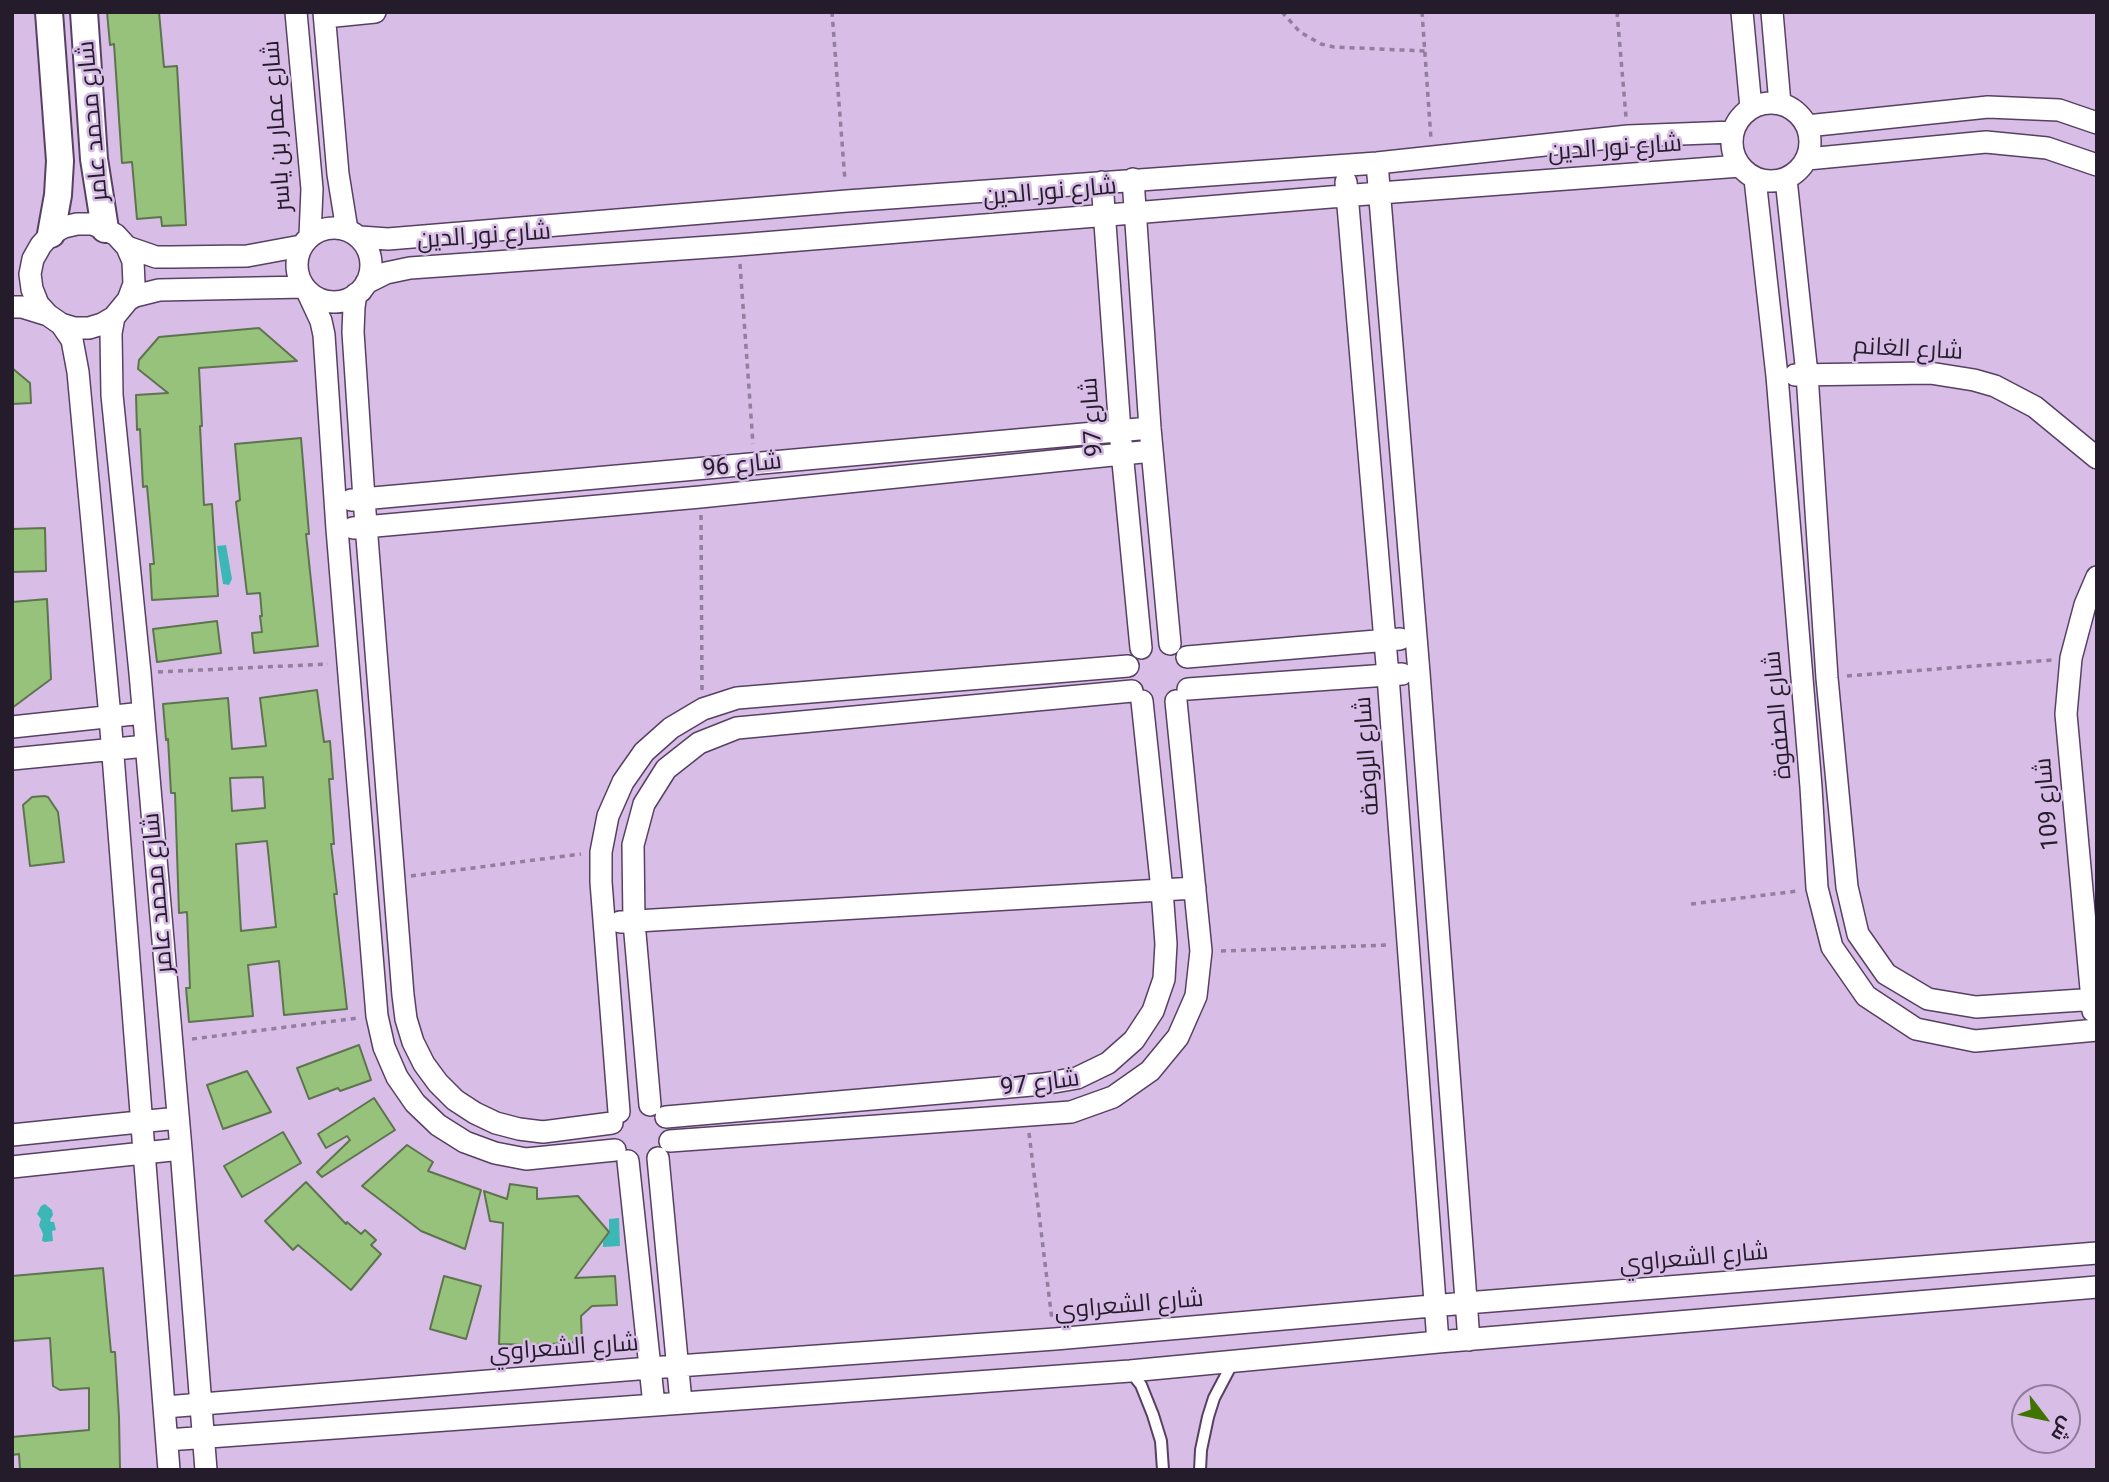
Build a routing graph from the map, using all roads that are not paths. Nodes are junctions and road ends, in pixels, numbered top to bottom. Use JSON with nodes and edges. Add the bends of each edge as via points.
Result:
{"nodes":[{"id":1,"x":48,"y":12,"type":"edge"},
{"id":2,"x":84,"y":12,"type":"edge"},
{"id":3,"x":296,"y":12,"type":"edge"},
{"id":4,"x":375,"y":12,"type":"edge"},
{"id":5,"x":1742,"y":12,"type":"edge"},
{"id":6,"x":1772,"y":12,"type":"edge"},
{"id":7,"x":324,"y":14,"type":"edge"},
{"id":8,"x":1780,"y":104,"type":"junction"},
{"id":9,"x":1751,"y":108,"type":"junction"},
{"id":10,"x":2097,"y":123,"type":"edge"},
{"id":11,"x":1807,"y":126,"type":"junction"},
{"id":12,"x":1733,"y":131,"type":"junction"},
{"id":13,"x":1807,"y":159,"type":"junction"},
{"id":14,"x":1377,"y":163,"type":"junction"},
{"id":15,"x":2097,"y":165,"type":"edge"},
{"id":16,"x":1344,"y":166,"type":"junction"},
{"id":17,"x":1747,"y":172,"type":"junction"},
{"id":18,"x":1133,"y":179,"type":"junction"},
{"id":19,"x":1786,"y":179,"type":"junction"},
{"id":20,"x":1102,"y":182,"type":"junction"},
{"id":21,"x":1380,"y":193,"type":"junction"},
{"id":22,"x":1347,"y":196,"type":"junction"},
{"id":23,"x":1135,"y":212,"type":"junction"},
{"id":24,"x":1105,"y":215,"type":"junction"},
{"id":25,"x":105,"y":229,"type":"junction"},
{"id":26,"x":51,"y":234,"type":"junction"},
{"id":27,"x":354,"y":234,"type":"junction"},
{"id":28,"x":306,"y":241,"type":"junction"},
{"id":29,"x":127,"y":247,"type":"junction"},
{"id":30,"x":33,"y":259,"type":"junction"},
{"id":31,"x":12,"y":271,"type":"edge"},
{"id":32,"x":363,"y":287,"type":"junction"},
{"id":33,"x":305,"y":289,"type":"junction"},
{"id":34,"x":12,"y":307,"type":"edge"},
{"id":35,"x":121,"y":309,"type":"junction"},
{"id":36,"x":55,"y":319,"type":"junction"},
{"id":37,"x":1807,"y":374,"type":"junction"},
{"id":38,"x":1777,"y":376,"type":"junction"},
{"id":39,"x":1150,"y":428,"type":"junction"},
{"id":40,"x":1120,"y":431,"type":"junction"},
{"id":41,"x":1152,"y":451,"type":"junction"},
{"id":42,"x":1122,"y":453,"type":"junction"},
{"id":43,"x":2097,"y":458,"type":"edge"},
{"id":44,"x":364,"y":499,"type":"junction"},
{"id":45,"x":335,"y":502,"type":"junction"},
{"id":46,"x":366,"y":527,"type":"junction"},
{"id":47,"x":337,"y":529,"type":"junction"},
{"id":48,"x":2097,"y":577,"type":"edge"},
{"id":49,"x":1416,"y":637,"type":"junction"},
{"id":50,"x":1385,"y":640,"type":"junction"},
{"id":51,"x":1170,"y":643,"type":"junction"},
{"id":52,"x":1140,"y":648,"type":"junction"},
{"id":53,"x":1187,"y":657,"type":"junction"},
{"id":54,"x":1128,"y":666,"type":"junction"},
{"id":55,"x":1419,"y":673,"type":"junction"},
{"id":56,"x":1388,"y":676,"type":"junction"},
{"id":57,"x":1182,"y":695,"type":"junction"},
{"id":58,"x":1137,"y":696,"type":"junction"},
{"id":59,"x":143,"y":713,"type":"junction"},
{"id":60,"x":110,"y":717,"type":"junction"},
{"id":61,"x":12,"y":727,"type":"edge"},
{"id":62,"x":146,"y":746,"type":"junction"},
{"id":63,"x":113,"y":750,"type":"junction"},
{"id":64,"x":12,"y":760,"type":"edge"},
{"id":65,"x":1195,"y":888,"type":"junction"},
{"id":66,"x":1162,"y":890,"type":"junction"},
{"id":67,"x":634,"y":922,"type":"junction"},
{"id":68,"x":604,"y":923,"type":"junction"},
{"id":69,"x":2094,"y":999,"type":"edge"},
{"id":70,"x":2095,"y":1030,"type":"edge"},
{"id":71,"x":658,"y":1111,"type":"junction"},
{"id":72,"x":178,"y":1118,"type":"junction"},
{"id":73,"x":616,"y":1118,"type":"junction"},
{"id":74,"x":142,"y":1122,"type":"junction"},
{"id":75,"x":12,"y":1135,"type":"edge"},
{"id":76,"x":181,"y":1149,"type":"junction"},
{"id":77,"x":664,"y":1150,"type":"junction"},
{"id":78,"x":144,"y":1152,"type":"junction"},
{"id":79,"x":622,"y":1156,"type":"junction"},
{"id":80,"x":12,"y":1167,"type":"edge"},
{"id":81,"x":2097,"y":1253,"type":"edge"},
{"id":82,"x":2097,"y":1286,"type":"edge"},
{"id":83,"x":1466,"y":1303,"type":"junction"},
{"id":84,"x":1435,"y":1306,"type":"junction"},
{"id":85,"x":1469,"y":1340,"type":"junction"},
{"id":86,"x":1438,"y":1342,"type":"junction"},
{"id":87,"x":1233,"y":1362,"type":"junction"},
{"id":88,"x":678,"y":1366,"type":"junction"},
{"id":89,"x":650,"y":1368,"type":"junction"},
{"id":90,"x":1130,"y":1371,"type":"junction"},
{"id":91,"x":681,"y":1402,"type":"junction"},
{"id":92,"x":201,"y":1404,"type":"junction"},
{"id":93,"x":654,"y":1405,"type":"junction"},
{"id":94,"x":165,"y":1407,"type":"junction"},
{"id":95,"x":203,"y":1437,"type":"junction"},
{"id":96,"x":167,"y":1440,"type":"junction"},
{"id":97,"x":169,"y":1470,"type":"edge"},
{"id":98,"x":206,"y":1470,"type":"edge"},
{"id":99,"x":1163,"y":1470,"type":"edge"},
{"id":100,"x":1200,"y":1470,"type":"edge"}],
"edges":[{"from":1,"to":26,"type":"street","name":"شارع محمد عامر","via":[[60,161]]},
{"from":2,"to":25,"type":"street","name":"شارع محمد عامر","via":[[94,159]]},
{"from":3,"to":28,"type":"street","name":"شارع عمار بن ياسر","via":[[312,188]]},
{"from":4,"to":7,"type":"street"},
{"from":5,"to":9,"type":"street"},
{"from":6,"to":8,"type":"street"},
{"from":7,"to":27,"type":"street","via":[[338,174]]},
{"from":8,"to":9,"type":"street"},
{"from":8,"to":11,"type":"street","via":[[1796,112]]},
{"from":9,"to":12,"type":"street"},
{"from":10,"to":11,"type":"street","via":[[2059,110],[1988,107]]},
{"from":11,"to":13,"type":"street","via":[[1811,142]]},
{"from":12,"to":14,"type":"street","name":"شارع نور الدين","via":[[1628,136]]},
{"from":12,"to":17,"type":"street","via":[[1732,149]]},
{"from":13,"to":15,"type":"street","via":[[1986,142],[2047,148]]},
{"from":13,"to":19,"type":"street"},
{"from":14,"to":16,"type":"street","name":"شارع نور الدين"},
{"from":14,"to":21,"type":"street"},
{"from":16,"to":18,"type":"street","name":"شارع نور الدين"},
{"from":16,"to":22,"type":"street","name":"شارع الروضة"},
{"from":17,"to":19,"type":"street","via":[[1765,181]]},
{"from":17,"to":21,"type":"street","name":"شارع نور الدين"},
{"from":17,"to":38,"type":"street","name":"شارع الصفوة"},
{"from":18,"to":20,"type":"street","name":"شارع نور الدين"},
{"from":18,"to":23,"type":"street"},
{"from":19,"to":37,"type":"street"},
{"from":20,"to":24,"type":"street","name":"شارع 97"},
{"from":20,"to":27,"type":"street","name":"شارع نور الدين","via":[[388,239]]},
{"from":21,"to":22,"type":"street","name":"شارع نور الدين"},
{"from":21,"to":49,"type":"street"},
{"from":22,"to":23,"type":"street","name":"شارع نور الدين"},
{"from":22,"to":50,"type":"street","name":"شارع الروضة"},
{"from":23,"to":24,"type":"street","name":"شارع نور الدين"},
{"from":23,"to":39,"type":"street"},
{"from":24,"to":32,"type":"street","name":"شارع نور الدين","via":[[410,268]]},
{"from":24,"to":40,"type":"street","name":"شارع 97"},
{"from":25,"to":26,"type":"street","via":[[78,224]]},
{"from":25,"to":29,"type":"street"},
{"from":26,"to":30,"type":"street"},
{"from":27,"to":28,"type":"street","name":"شارع نور الدين","via":[[328,228]]},
{"from":27,"to":32,"type":"street","via":[[370,257],[370,275]]},
{"from":28,"to":29,"type":"street","name":"شارع نور الدين","via":[[247,256],[156,257]]},
{"from":28,"to":33,"type":"street","name":"شارع عمار بن ياسر","via":[[297,261]]},
{"from":29,"to":35,"type":"street","via":[[134,284]]},
{"from":30,"to":31,"type":"street"},
{"from":30,"to":36,"type":"street","via":[[32,289],[38,303]]},
{"from":32,"to":33,"type":"street","name":"شارع نور الدين","via":[[353,297],[334,302]]},
{"from":32,"to":44,"type":"street","via":[[356,294],[353,332]]},
{"from":33,"to":35,"type":"street","name":"شارع نور الدين","via":[[170,288],[135,296]]},
{"from":33,"to":45,"type":"street","name":"شارع عمار بن ياسر","via":[[324,335]]},
{"from":34,"to":36,"type":"street"},
{"from":35,"to":36,"type":"street","via":[[89,328],[74,328]]},
{"from":35,"to":59,"type":"street","name":"شارع محمد عامر","via":[[110,333],[112,395]]},
{"from":36,"to":60,"type":"street","name":"شارع محمد عامر","via":[[72,340],[78,372]]},
{"from":37,"to":38,"type":"street","name":"شارع الغانم"},
{"from":37,"to":43,"type":"street","name":"شارع الغانم","via":[[1930,373],[1974,380],[2035,407]]},
{"from":37,"to":69,"type":"street","via":[[1827,677],[1847,887],[1858,934],[1886,974],[1928,999],[1976,1007]]},
{"from":38,"to":70,"type":"street","name":"شارع الصفوة","via":[[1817,888],[1832,947],[1866,996],[1916,1029],[1975,1041]]},
{"from":39,"to":40,"type":"street","name":"شارع 96"},
{"from":39,"to":41,"type":"street"},
{"from":40,"to":42,"type":"street","name":"شارع 97"},
{"from":40,"to":44,"type":"street","name":"شارع 96"},
{"from":41,"to":42,"type":"street","name":"شارع 96"},
{"from":41,"to":51,"type":"street"},
{"from":42,"to":46,"type":"street","name":"شارع 96"},
{"from":42,"to":52,"type":"street","name":"شارع 97"},
{"from":44,"to":45,"type":"street","name":"شارع 96"},
{"from":44,"to":46,"type":"street"},
{"from":45,"to":47,"type":"street","name":"شارع عمار بن ياسر"},
{"from":46,"to":47,"type":"street","name":"شارع 96"},
{"from":46,"to":73,"type":"street","via":[[407,1019],[418,1053],[455,1100],[496,1123],[543,1132]]},
{"from":47,"to":79,"type":"street","name":"شارع عمار بن ياسر","via":[[377,1016],[397,1077],[438,1125],[495,1153],[526,1158]]},
{"from":48,"to":69,"type":"street","name":"شارع 109","via":[[2071,658],[2066,713]]},
{"from":49,"to":50,"type":"street"},
{"from":49,"to":55,"type":"street"},
{"from":50,"to":53,"type":"street"},
{"from":50,"to":56,"type":"street","name":"شارع الروضة"},
{"from":51,"to":52,"type":"street","via":[[1154,642]]},
{"from":51,"to":53,"type":"street"},
{"from":52,"to":54,"type":"street"},
{"from":53,"to":57,"type":"street","via":[[1191,673]]},
{"from":54,"to":58,"type":"street","via":[[1128,679]]},
{"from":54,"to":68,"type":"street","via":[[737,698],[702,709],[644,752],[623,782],[608,816],[601,852]]},
{"from":55,"to":56,"type":"street"},
{"from":55,"to":83,"type":"street"},
{"from":56,"to":57,"type":"street"},
{"from":56,"to":84,"type":"street","name":"شارع الروضة"},
{"from":57,"to":58,"type":"street","via":[[1159,706]]},
{"from":57,"to":65,"type":"street","name":"شارع 97"},
{"from":58,"to":66,"type":"street","name":"شارع 97"},
{"from":58,"to":67,"type":"street","via":[[737,728],[699,743],[666,769],[644,804],[633,845]]},
{"from":59,"to":60,"type":"street"},
{"from":59,"to":62,"type":"street","name":"شارع محمد عامر"},
{"from":60,"to":61,"type":"street"},
{"from":60,"to":63,"type":"street","name":"شارع محمد عامر"},
{"from":62,"to":63,"type":"street"},
{"from":62,"to":72,"type":"street","name":"شارع محمد عامر"},
{"from":63,"to":64,"type":"street"},
{"from":63,"to":74,"type":"street","name":"شارع محمد عامر"},
{"from":65,"to":66,"type":"street"},
{"from":65,"to":77,"type":"street","name":"شارع 97","via":[[1201,951],[1196,996],[1178,1037],[1150,1072],[1114,1097],[1071,1112]]},
{"from":66,"to":67,"type":"street"},
{"from":66,"to":71,"type":"street","name":"شارع 97","via":[[1164,979],[1153,1011],[1134,1040],[1108,1063],[1077,1078]]},
{"from":67,"to":68,"type":"street"},
{"from":67,"to":71,"type":"street"},
{"from":68,"to":73,"type":"street"},
{"from":69,"to":70,"type":"street","name":"شارع 109"},
{"from":71,"to":73,"type":"street","via":[[634,1104]]},
{"from":71,"to":77,"type":"street","via":[[671,1133]]},
{"from":72,"to":74,"type":"street"},
{"from":72,"to":76,"type":"street","name":"شارع محمد عامر"},
{"from":73,"to":79,"type":"street","via":[[611,1137]]},
{"from":74,"to":75,"type":"street"},
{"from":74,"to":78,"type":"street","name":"شارع محمد عامر"},
{"from":76,"to":78,"type":"street"},
{"from":76,"to":92,"type":"street","name":"شارع محمد عامر"},
{"from":77,"to":79,"type":"street","via":[[649,1163]]},
{"from":77,"to":88,"type":"street"},
{"from":78,"to":80,"type":"street"},
{"from":78,"to":94,"type":"street","name":"شارع محمد عامر"},
{"from":79,"to":89,"type":"street"},
{"from":81,"to":83,"type":"street","name":"شارع الشعراوي"},
{"from":82,"to":85,"type":"street"},
{"from":83,"to":84,"type":"street","name":"شارع الشعراوي"},
{"from":83,"to":85,"type":"street"},
{"from":84,"to":86,"type":"street","name":"شارع الروضة"},
{"from":84,"to":88,"type":"street","name":"شارع الشعراوي"},
{"from":85,"to":86,"type":"street"},
{"from":86,"to":87,"type":"street"},
{"from":87,"to":90,"type":"street"},
{"from":87,"to":100,"type":"lane","via":[[1208,1417]]},
{"from":88,"to":89,"type":"street","name":"شارع الشعراوي"},
{"from":88,"to":91,"type":"street"},
{"from":89,"to":92,"type":"street","name":"شارع الشعراوي"},
{"from":89,"to":93,"type":"street"},
{"from":90,"to":91,"type":"street"},
{"from":90,"to":99,"type":"lane","via":[[1151,1408],[1161,1441]]},
{"from":91,"to":93,"type":"street"},
{"from":92,"to":94,"type":"street","name":"شارع الشعراوي"},
{"from":92,"to":95,"type":"street","name":"شارع محمد عامر"},
{"from":93,"to":95,"type":"street"},
{"from":94,"to":96,"type":"street","name":"شارع محمد عامر"},
{"from":95,"to":96,"type":"street"},
{"from":95,"to":98,"type":"street","name":"شارع محمد عامر"},
{"from":96,"to":97,"type":"street","name":"شارع محمد عامر"}]}
